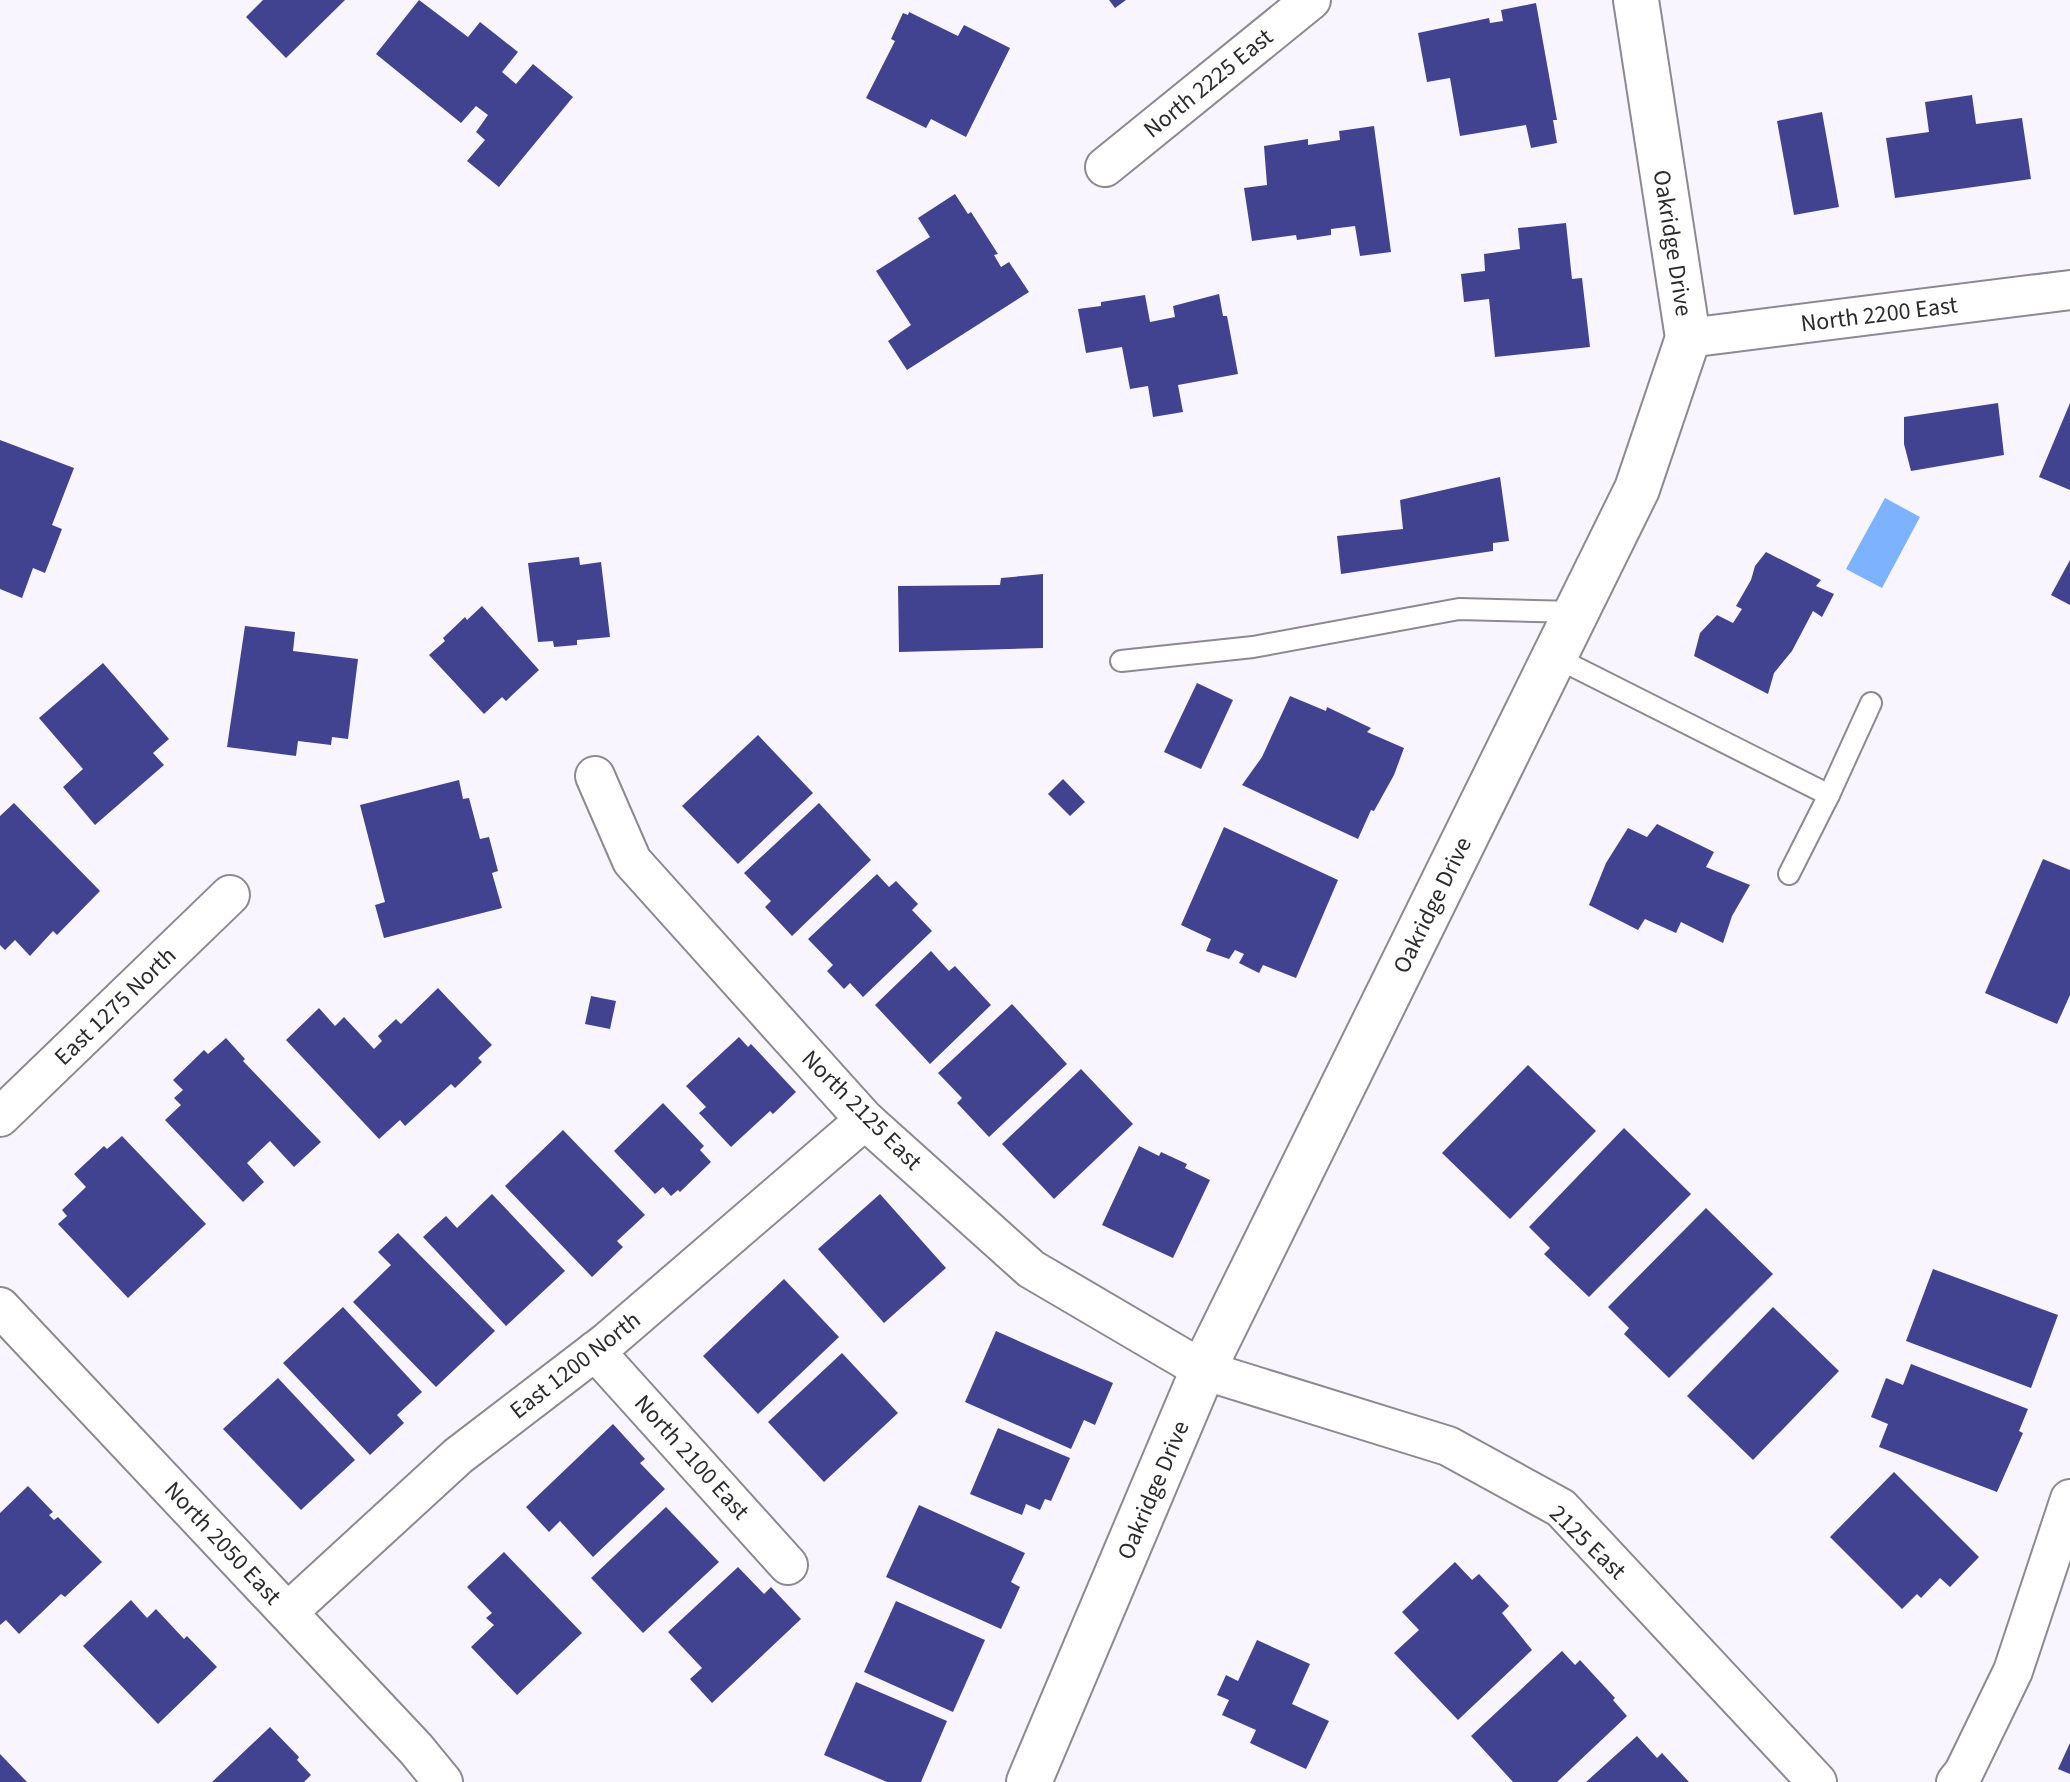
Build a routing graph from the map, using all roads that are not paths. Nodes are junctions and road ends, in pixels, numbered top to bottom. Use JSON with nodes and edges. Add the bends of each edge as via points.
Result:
{"nodes":[{"id":1,"x":1311,"y":0,"type":"edge"},
{"id":2,"x":1636,"y":0,"type":"edge"},
{"id":3,"x":1105,"y":167,"type":"dead end"},
{"id":4,"x":2070,"y":290,"type":"edge"},
{"id":5,"x":1688,"y":338,"type":"junction"},
{"id":6,"x":1576,"y":612,"type":"junction"},
{"id":7,"x":1555,"y":657,"type":"junction"},
{"id":8,"x":1121,"y":661,"type":"dead end"},
{"id":9,"x":1871,"y":703,"type":"dead end"},
{"id":10,"x":595,"y":776,"type":"dead end"},
{"id":11,"x":1829,"y":795,"type":"junction"},
{"id":12,"x":1789,"y":874,"type":"dead end"},
{"id":13,"x":230,"y":895,"type":"dead end"},
{"id":14,"x":0,"y":1117,"type":"edge"},
{"id":15,"x":865,"y":1120,"type":"junction"},
{"id":16,"x":0,"y":1307,"type":"edge"},
{"id":17,"x":595,"y":1351,"type":"junction"},
{"id":18,"x":1203,"y":1370,"type":"junction"},
{"id":19,"x":2070,"y":1499,"type":"edge"},
{"id":20,"x":788,"y":1565,"type":"dead end"},
{"id":21,"x":288,"y":1612,"type":"junction"},
{"id":22,"x":443,"y":1782,"type":"edge"},
{"id":23,"x":1029,"y":1782,"type":"edge"},
{"id":24,"x":1817,"y":1782,"type":"edge"},
{"id":25,"x":1956,"y":1782,"type":"edge"}],
"edges":[{"from":1,"to":3,"type":"street","name":"North 2225 East"},
{"from":2,"to":5,"type":"street","name":"Oakridge Drive"},
{"from":4,"to":5,"type":"street","name":"North 2200 East"},
{"from":5,"to":6,"type":"street","name":"Oakridge Drive","via":[[1637,489]]},
{"from":6,"to":7,"type":"street","name":"Oakridge Drive"},
{"from":6,"to":8,"type":"lane","via":[[1459,609],[1253,647]]},
{"from":7,"to":11,"type":"lane"},
{"from":7,"to":18,"type":"street","name":"Oakridge Drive"},
{"from":9,"to":11,"type":"lane"},
{"from":10,"to":15,"type":"street","name":"North 2125 East","via":[[632,861]]},
{"from":11,"to":12,"type":"lane"},
{"from":13,"to":14,"type":"street","name":"East 1275 North"},
{"from":15,"to":17,"type":"street","name":"East 1200 North"},
{"from":15,"to":18,"type":"street","name":"North 2125 East","via":[[1031,1269]]},
{"from":16,"to":21,"type":"street","name":"North 2050 East"},
{"from":17,"to":20,"type":"street","name":"North 2100 East"},
{"from":17,"to":21,"type":"street","name":"East 1200 North","via":[[458,1456]]},
{"from":18,"to":23,"type":"street","name":"Oakridge Drive"},
{"from":18,"to":24,"type":"street","name":"2125 East","via":[[1448,1446],[1561,1508]]},
{"from":19,"to":25,"type":"street","via":[[2013,1671]]},
{"from":21,"to":22,"type":"street","name":"North 2050 East"}]}
